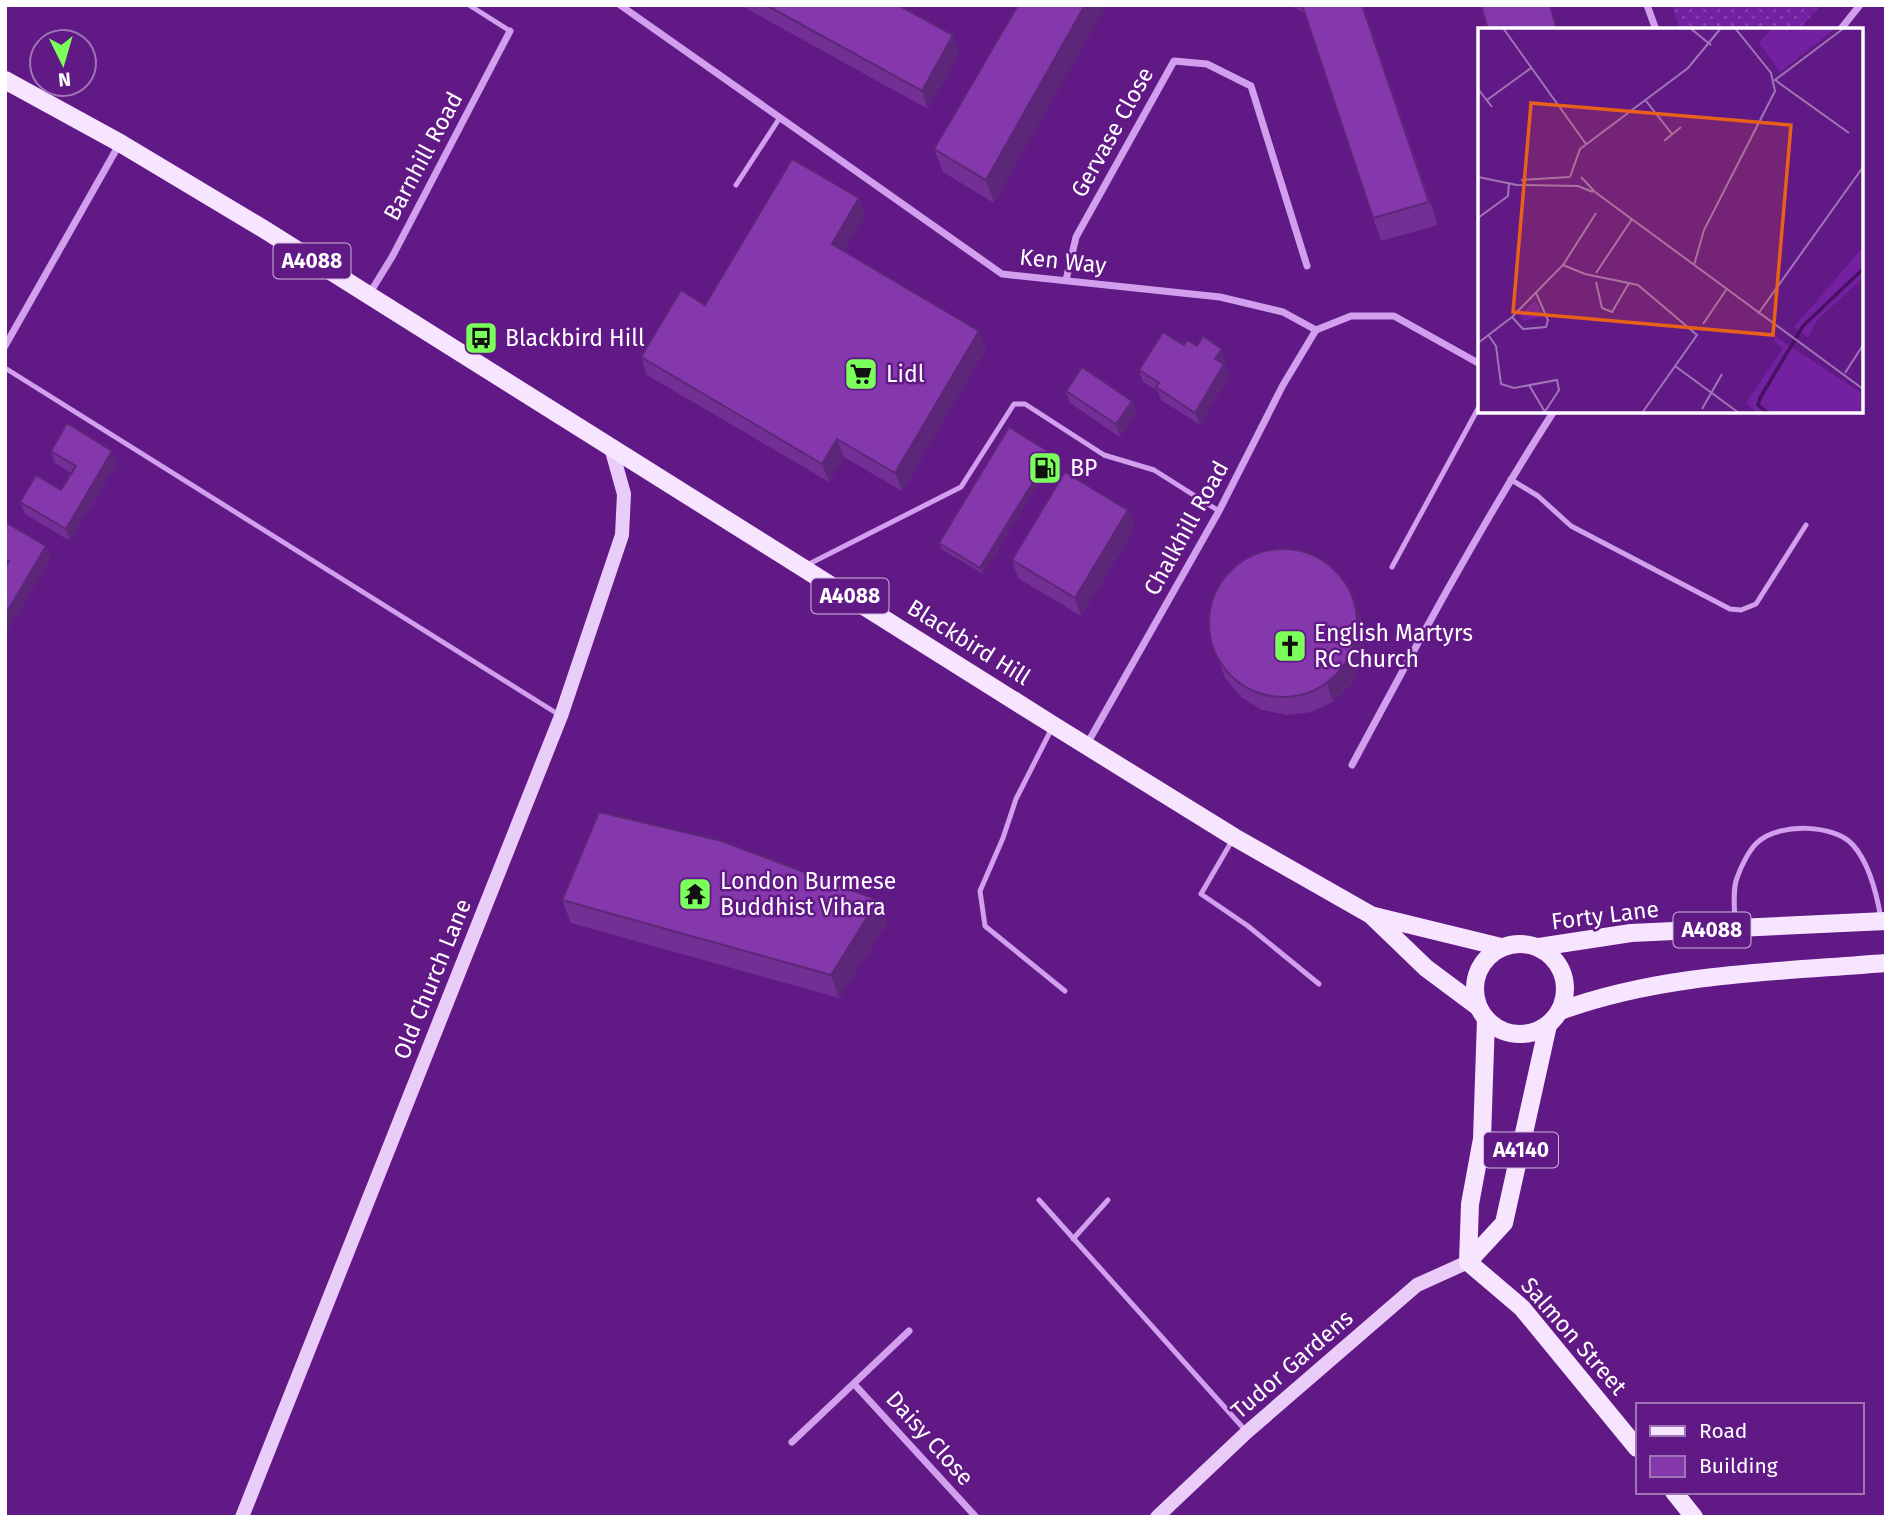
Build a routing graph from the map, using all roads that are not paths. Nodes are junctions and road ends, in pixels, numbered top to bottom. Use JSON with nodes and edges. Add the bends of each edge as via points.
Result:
{"nodes":[{"id":1,"x":469,"y":5,"type":"edge"},
{"id":2,"x":620,"y":5,"type":"edge"},
{"id":3,"x":1647,"y":5,"type":"edge"},
{"id":4,"x":1860,"y":5,"type":"edge"},
{"id":5,"x":1656,"y":28,"type":"edge"},
{"id":6,"x":1842,"y":28,"type":"edge"},
{"id":7,"x":510,"y":31,"type":"joint"},
{"id":8,"x":5,"y":80,"type":"edge"},
{"id":9,"x":779,"y":119,"type":"junction"},
{"id":10,"x":120,"y":143,"type":"junction"},
{"id":11,"x":736,"y":185,"type":"dead end"},
{"id":12,"x":1307,"y":266,"type":"dead end"},
{"id":13,"x":1066,"y":280,"type":"junction"},
{"id":14,"x":368,"y":296,"type":"junction"},
{"id":15,"x":1316,"y":330,"type":"junction"},
{"id":16,"x":5,"y":346,"type":"edge"},
{"id":17,"x":1478,"y":363,"type":"edge"},
{"id":18,"x":5,"y":368,"type":"edge"},
{"id":19,"x":1478,"y":408,"type":"edge"},
{"id":20,"x":1552,"y":413,"type":"edge"},
{"id":21,"x":612,"y":451,"type":"junction"},
{"id":22,"x":1510,"y":479,"type":"junction"},
{"id":23,"x":1219,"y":511,"type":"junction"},
{"id":24,"x":1806,"y":525,"type":"dead end"},
{"id":25,"x":804,"y":566,"type":"junction"},
{"id":26,"x":1392,"y":568,"type":"dead end"},
{"id":27,"x":561,"y":716,"type":"junction"},
{"id":28,"x":1053,"y":725,"type":"junction"},
{"id":29,"x":1087,"y":744,"type":"junction"},
{"id":30,"x":1352,"y":765,"type":"dead end"},
{"id":31,"x":1234,"y":837,"type":"junction"},
{"id":32,"x":1371,"y":915,"type":"junction"},
{"id":33,"x":1884,"y":921,"type":"edge"},
{"id":34,"x":1735,"y":929,"type":"junction"},
{"id":35,"x":1501,"y":947,"type":"junction"},
{"id":36,"x":1539,"y":947,"type":"junction"},
{"id":37,"x":1886,"y":963,"type":"edge"},
{"id":38,"x":1319,"y":984,"type":"dead end"},
{"id":39,"x":1065,"y":991,"type":"dead end"},
{"id":40,"x":1481,"y":1012,"type":"junction"},
{"id":41,"x":1554,"y":1018,"type":"junction"},
{"id":42,"x":1038,"y":1200,"type":"dead end"},
{"id":43,"x":1108,"y":1200,"type":"dead end"},
{"id":44,"x":1073,"y":1239,"type":"junction"},
{"id":45,"x":1468,"y":1262,"type":"junction"},
{"id":46,"x":909,"y":1331,"type":"dead end"},
{"id":47,"x":855,"y":1385,"type":"junction"},
{"id":48,"x":1247,"y":1432,"type":"junction"},
{"id":49,"x":792,"y":1442,"type":"dead end"},
{"id":50,"x":1636,"y":1447,"type":"edge"},
{"id":51,"x":1676,"y":1494,"type":"edge"},
{"id":52,"x":242,"y":1517,"type":"edge"},
{"id":53,"x":976,"y":1517,"type":"edge"},
{"id":54,"x":1157,"y":1517,"type":"edge"},
{"id":55,"x":1694,"y":1517,"type":"edge"}],
"edges":[{"from":1,"to":7,"type":"lane"},
{"from":2,"to":9,"type":"street","name":"Ken Way"},
{"from":3,"to":5,"type":"street"},
{"from":4,"to":6,"type":"street"},
{"from":7,"to":14,"type":"street","name":"Barnhill Road"},
{"from":8,"to":10,"type":"main road","name":"Blackbird Hill","number":"A4088"},
{"from":9,"to":11,"type":"lane"},
{"from":9,"to":13,"type":"street","name":"Ken Way","via":[[1002,274]]},
{"from":10,"to":14,"type":"main road","name":"Blackbird Hill","number":"A4088"},
{"from":10,"to":16,"type":"street"},
{"from":12,"to":13,"type":"street","name":"Gervase Close","via":[[1251,86],[1207,64],[1174,61],[1076,237]]},
{"from":13,"to":15,"type":"street","name":"Ken Way","via":[[1220,297],[1283,312]]},
{"from":14,"to":21,"type":"main road","name":"Blackbird Hill","number":"A4088"},
{"from":15,"to":17,"type":"street","via":[[1351,316],[1394,316]]},
{"from":15,"to":23,"type":"street","name":"Chalkhill Road"},
{"from":18,"to":27,"type":"lane"},
{"from":19,"to":26,"type":"lane"},
{"from":20,"to":22,"type":"street"},
{"from":21,"to":25,"type":"main road","name":"Blackbird Hill","number":"A4088"},
{"from":21,"to":27,"type":"main road","name":"Old Church Lane","via":[[624,494],[622,534]]},
{"from":22,"to":24,"type":"lane","via":[[1538,496],[1571,526],[1730,609],[1756,604]]},
{"from":22,"to":30,"type":"street"},
{"from":23,"to":25,"type":"lane","via":[[1154,470],[1104,455],[1025,404],[1014,404],[961,487]]},
{"from":23,"to":29,"type":"street","name":"Chalkhill Road"},
{"from":25,"to":28,"type":"main road","name":"Blackbird Hill","number":"A4088"},
{"from":27,"to":52,"type":"main road","name":"Old Church Lane"},
{"from":28,"to":29,"type":"main road","name":"Blackbird Hill","number":"A4088"},
{"from":28,"to":39,"type":"lane","via":[[1016,799],[980,891],[985,926]]},
{"from":29,"to":31,"type":"main road","name":"Blackbird Hill","number":"A4088"},
{"from":31,"to":32,"type":"main road","name":"Blackbird Hill","number":"A4088"},
{"from":31,"to":38,"type":"lane","via":[[1201,894]]},
{"from":32,"to":35,"type":"main road","name":"Blackbird Hill","number":"A4088"},
{"from":32,"to":40,"type":"main road","name":"Blackbird Hill","number":"A4088"},
{"from":33,"to":34,"type":"main road","name":"Forty Lane","number":"A4088"},
{"from":33,"to":34,"type":"lane","via":[[1877,891],[1855,847],[1840,834],[1812,827],[1773,834],[1754,846],[1736,879]]},
{"from":34,"to":36,"type":"main road","name":"Forty Lane","number":"A4088","via":[[1632,933]]},
{"from":35,"to":36,"type":"main road","via":[[1520,943]]},
{"from":35,"to":40,"type":"main road","via":[[1485,959],[1477,973],[1474,989]]},
{"from":36,"to":41,"type":"main road","via":[[1555,959],[1564,976],[1566,994]]},
{"from":37,"to":41,"type":"main road","number":"A4088","via":[[1660,984],[1589,1001]]},
{"from":40,"to":41,"type":"main road","via":[[1499,1030],[1514,1035],[1532,1033]]},
{"from":40,"to":45,"type":"main road","number":"A4140","via":[[1482,1139],[1470,1204]]},
{"from":41,"to":45,"type":"main road","number":"A4140","via":[[1504,1223]]},
{"from":42,"to":44,"type":"lane"},
{"from":43,"to":44,"type":"lane"},
{"from":44,"to":48,"type":"lane"},
{"from":45,"to":48,"type":"main road","name":"Tudor Gardens","via":[[1417,1285]]},
{"from":45,"to":50,"type":"main road","name":"Salmon Street","via":[[1522,1308]]},
{"from":46,"to":47,"type":"street","name":"Daisy Close"},
{"from":47,"to":49,"type":"street","name":"Daisy Close"},
{"from":47,"to":53,"type":"street","name":"Daisy Close"},
{"from":48,"to":54,"type":"main road","name":"Tudor Gardens"},
{"from":51,"to":55,"type":"main road"}]}
